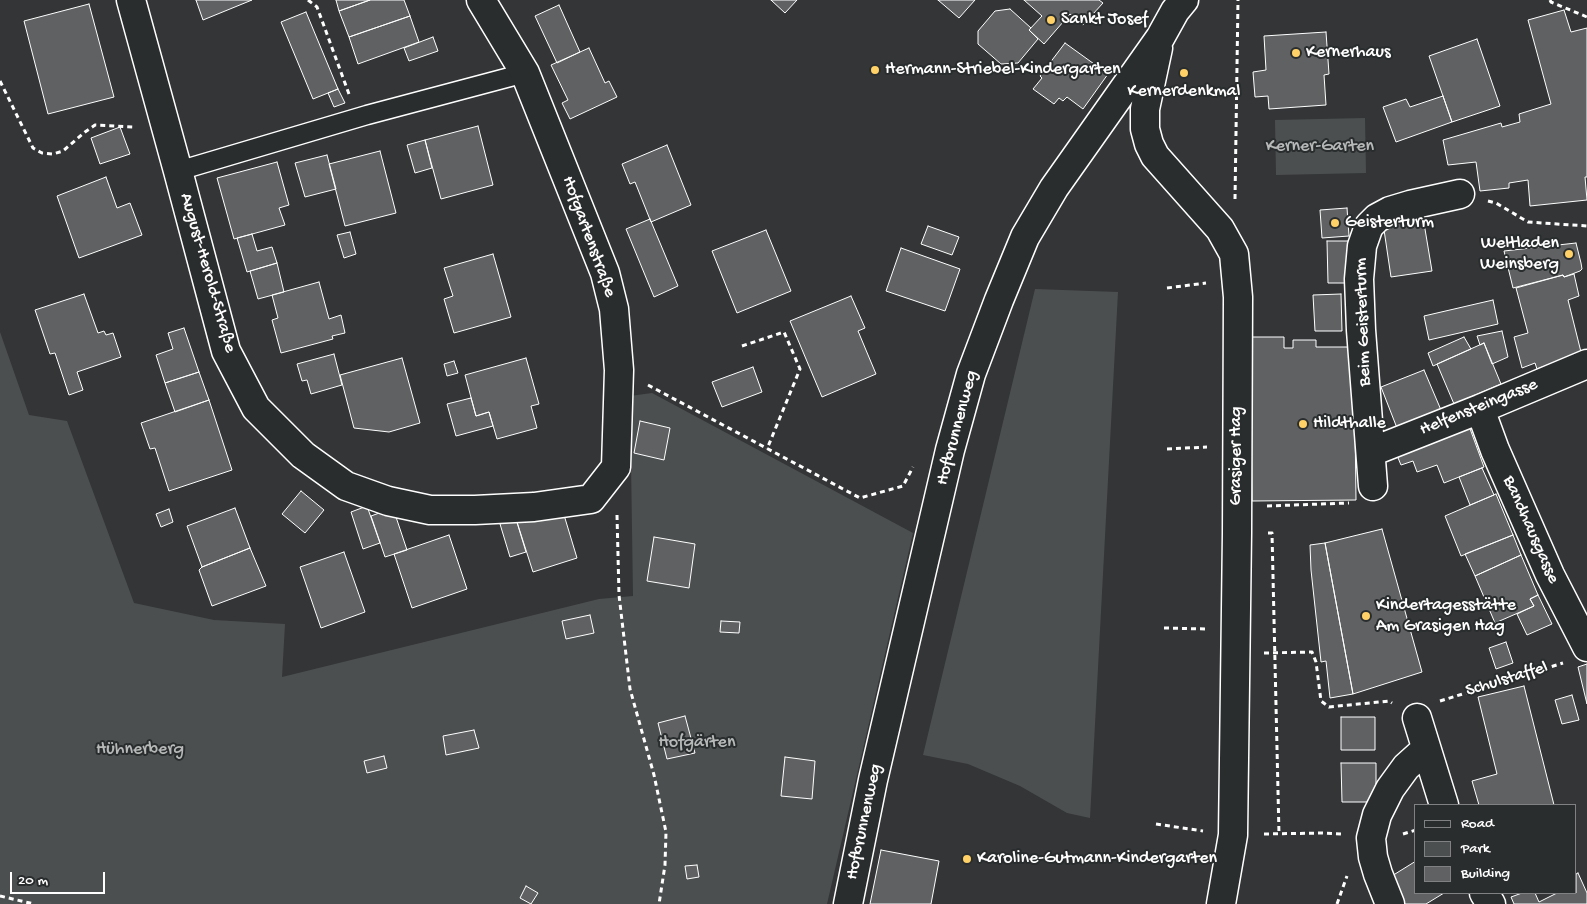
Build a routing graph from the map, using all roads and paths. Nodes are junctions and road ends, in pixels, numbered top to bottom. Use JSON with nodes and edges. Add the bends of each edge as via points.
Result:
{"nodes":[{"id":1,"x":131,"y":0,"type":"edge"},
{"id":2,"x":308,"y":0,"type":"edge"},
{"id":3,"x":481,"y":0,"type":"edge"},
{"id":4,"x":1184,"y":0,"type":"edge"},
{"id":5,"x":1238,"y":0,"type":"edge"},
{"id":6,"x":1550,"y":0,"type":"edge"},
{"id":7,"x":1587,"y":17,"type":"edge"},
{"id":8,"x":1160,"y":38,"type":"junction"},
{"id":9,"x":525,"y":73,"type":"junction"},
{"id":10,"x":0,"y":81,"type":"edge"},
{"id":11,"x":358,"y":118,"type":"junction"},
{"id":12,"x":167,"y":129,"type":"junction"},
{"id":13,"x":178,"y":170,"type":"junction"},
{"id":14,"x":1460,"y":194,"type":"joint"},
{"id":15,"x":1235,"y":205,"type":"dead end"},
{"id":16,"x":1587,"y":226,"type":"edge"},
{"id":17,"x":1236,"y":280,"type":"junction"},
{"id":18,"x":1167,"y":288,"type":"dead end"},
{"id":19,"x":742,"y":346,"type":"dead end"},
{"id":20,"x":1587,"y":364,"type":"edge"},
{"id":21,"x":618,"y":370,"type":"junction"},
{"id":22,"x":1480,"y":409,"type":"junction"},
{"id":23,"x":1237,"y":446,"type":"junction"},
{"id":24,"x":767,"y":449,"type":"junction"},
{"id":25,"x":1167,"y":449,"type":"dead end"},
{"id":26,"x":1371,"y":452,"type":"junction"},
{"id":27,"x":916,"y":462,"type":"dead end"},
{"id":28,"x":616,"y":467,"type":"junction"},
{"id":29,"x":1373,"y":486,"type":"joint"},
{"id":30,"x":1237,"y":520,"type":"junction"},
{"id":31,"x":1164,"y":628,"type":"dead end"},
{"id":32,"x":1235,"y":641,"type":"junction"},
{"id":33,"x":1580,"y":652,"type":"edge"},
{"id":34,"x":1275,"y":653,"type":"junction"},
{"id":35,"x":1446,"y":699,"type":"dead end"},
{"id":36,"x":1388,"y":701,"type":"dead end"},
{"id":37,"x":1417,"y":718,"type":"dead end"},
{"id":38,"x":1426,"y":749,"type":"junction"},
{"id":39,"x":1444,"y":804,"type":"edge"},
{"id":40,"x":1156,"y":824,"type":"dead end"},
{"id":41,"x":1414,"y":831,"type":"edge"},
{"id":42,"x":1335,"y":833,"type":"dead end"},
{"id":43,"x":1407,"y":833,"type":"dead end"},
{"id":44,"x":1279,"y":834,"type":"junction"},
{"id":45,"x":1232,"y":835,"type":"junction"},
{"id":46,"x":0,"y":896,"type":"edge"},
{"id":47,"x":34,"y":904,"type":"edge"},
{"id":48,"x":659,"y":904,"type":"edge"},
{"id":49,"x":848,"y":904,"type":"edge"},
{"id":50,"x":1221,"y":904,"type":"edge"},
{"id":51,"x":1390,"y":904,"type":"edge"}],
"edges":[{"from":1,"to":12,"type":"street","name":"August-Herold-Straße"},
{"from":2,"to":11,"type":"path","via":[[317,7]]},
{"from":3,"to":9,"type":"street","name":"Hofgartenstraße"},
{"from":4,"to":8,"type":"street","name":"Hofbrunnenweg"},
{"from":5,"to":15,"type":"path"},
{"from":6,"to":7,"type":"path"},
{"from":8,"to":17,"type":"street","name":"Grasiger Hag","via":[[1145,109],[1149,144],[1155,156],[1220,229],[1234,254]]},
{"from":8,"to":49,"type":"street","name":"Hofbrunnenweg","via":[[1054,188],[1025,237],[971,374],[928,542]]},
{"from":9,"to":11,"type":"lane"},
{"from":9,"to":21,"type":"street","name":"Hofgartenstraße","via":[[605,274],[614,309]]},
{"from":10,"to":12,"type":"path","via":[[33,148],[42,153],[63,151],[95,125]]},
{"from":11,"to":13,"type":"lane"},
{"from":12,"to":13,"type":"street","name":"August-Herold-Straße"},
{"from":13,"to":28,"type":"street","name":"August-Herold-Straße","via":[[226,351],[256,408],[302,455],[346,486],[388,501],[430,510],[534,507],[591,499]]},
{"from":14,"to":16,"type":"path","via":[[1496,203],[1528,222]]},
{"from":14,"to":26,"type":"street","name":"Beim Geisterturm","via":[[1390,211],[1369,226],[1362,246],[1359,279],[1361,330]]},
{"from":17,"to":18,"type":"path"},
{"from":17,"to":23,"type":"street","name":"Grasiger Hag"},
{"from":19,"to":24,"type":"path","via":[[784,332],[800,369]]},
{"from":20,"to":22,"type":"street","name":"Helfensteingasse"},
{"from":21,"to":24,"type":"path"},
{"from":21,"to":28,"type":"street","name":"Hofgartenstraße"},
{"from":22,"to":26,"type":"street","name":"Helfensteingasse"},
{"from":22,"to":33,"type":"street","name":"Bandhausgasse"},
{"from":23,"to":25,"type":"path"},
{"from":23,"to":30,"type":"street","name":"Grasiger Hag"},
{"from":24,"to":27,"type":"path","via":[[860,498],[903,486]]},
{"from":26,"to":29,"type":"street","name":"Beim Geisterturm"},
{"from":28,"to":48,"type":"path","via":[[619,595],[630,689],[666,832]]},
{"from":29,"to":30,"type":"path","via":[[1361,502]]},
{"from":30,"to":32,"type":"street","name":"Grasiger Hag"},
{"from":30,"to":34,"type":"path","via":[[1272,533]]},
{"from":31,"to":32,"type":"path"},
{"from":32,"to":34,"type":"path"},
{"from":32,"to":45,"type":"street","name":"Grasiger Hag"},
{"from":33,"to":35,"type":"path","name":"Schulstaffel"},
{"from":34,"to":36,"type":"path","via":[[1312,652],[1321,701],[1329,707]]},
{"from":34,"to":44,"type":"path"},
{"from":37,"to":38,"type":"street"},
{"from":38,"to":39,"type":"street"},
{"from":38,"to":51,"type":"street","via":[[1390,788],[1377,815],[1371,838],[1373,857]]},
{"from":40,"to":45,"type":"path"},
{"from":41,"to":43,"type":"path"},
{"from":42,"to":44,"type":"path"},
{"from":44,"to":45,"type":"path"},
{"from":45,"to":50,"type":"street","name":"Grasiger Hag"},
{"from":46,"to":47,"type":"path"}]}
